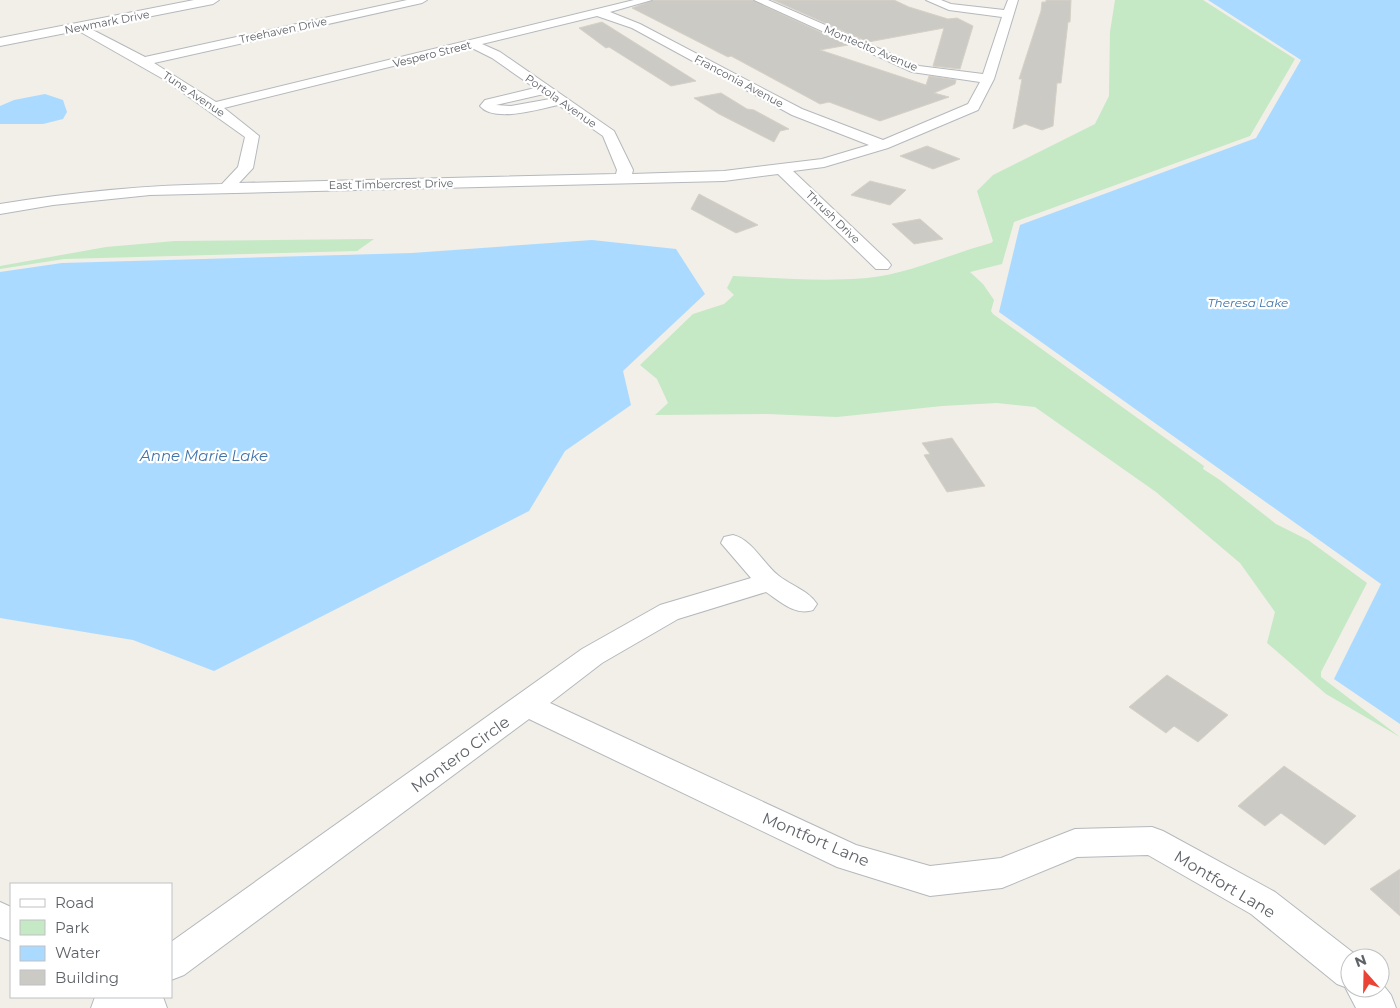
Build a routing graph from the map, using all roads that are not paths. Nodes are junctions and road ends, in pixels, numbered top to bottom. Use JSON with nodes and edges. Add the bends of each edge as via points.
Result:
{"nodes":[{"id":1,"x":213,"y":0,"type":"edge"},
{"id":2,"x":422,"y":0,"type":"edge"},
{"id":3,"x":647,"y":0,"type":"edge"},
{"id":4,"x":759,"y":0,"type":"edge"},
{"id":5,"x":931,"y":0,"type":"edge"},
{"id":6,"x":1012,"y":0,"type":"edge"},
{"id":7,"x":598,"y":12,"type":"junction"},
{"id":8,"x":1007,"y":14,"type":"junction"},
{"id":9,"x":81,"y":28,"type":"junction"},
{"id":10,"x":0,"y":42,"type":"edge"},
{"id":11,"x":473,"y":44,"type":"junction"},
{"id":12,"x":144,"y":61,"type":"junction"},
{"id":13,"x":988,"y":79,"type":"junction"},
{"id":14,"x":546,"y":90,"type":"junction"},
{"id":15,"x":560,"y":100,"type":"junction"},
{"id":16,"x":216,"y":106,"type":"junction"},
{"id":17,"x":883,"y":145,"type":"junction"},
{"id":18,"x":783,"y":170,"type":"junction"},
{"id":19,"x":623,"y":178,"type":"junction"},
{"id":20,"x":227,"y":187,"type":"junction"},
{"id":21,"x":0,"y":209,"type":"edge"},
{"id":22,"x":882,"y":265,"type":"dead end"},
{"id":23,"x":733,"y":543,"type":"dead end"},
{"id":24,"x":769,"y":582,"type":"junction"},
{"id":25,"x":804,"y":604,"type":"dead end"},
{"id":26,"x":528,"y":705,"type":"junction"},
{"id":27,"x":172,"y":962,"type":"edge"},
{"id":28,"x":1340,"y":964,"type":"edge"},
{"id":29,"x":124,"y":998,"type":"edge"},
{"id":30,"x":135,"y":998,"type":"edge"},
{"id":31,"x":109,"y":1008,"type":"edge"},
{"id":32,"x":149,"y":1008,"type":"edge"}],
"edges":[{"from":1,"to":9,"type":"street","name":"Newmark Drive"},
{"from":2,"to":12,"type":"street","name":"Treehaven Drive"},
{"from":3,"to":7,"type":"street","name":"Vespero Street"},
{"from":4,"to":13,"type":"street","name":"Montecito Avenue","via":[[916,69]]},
{"from":5,"to":8,"type":"street","via":[[949,7]]},
{"from":6,"to":8,"type":"street","name":"East Timbercrest Drive"},
{"from":7,"to":11,"type":"street","name":"Vespero Street"},
{"from":7,"to":17,"type":"street","name":"Franconia Avenue","via":[[636,26],[791,109]]},
{"from":8,"to":13,"type":"street","name":"East Timbercrest Drive"},
{"from":9,"to":10,"type":"street","name":"Newmark Drive"},
{"from":9,"to":12,"type":"street","name":"Tune Avenue"},
{"from":11,"to":14,"type":"street","name":"Portola Avenue"},
{"from":11,"to":16,"type":"street","name":"Vespero Street"},
{"from":12,"to":16,"type":"street","name":"Tune Avenue"},
{"from":13,"to":17,"type":"street","name":"East Timbercrest Drive","via":[[973,107]]},
{"from":14,"to":15,"type":"street","name":"Portola Avenue"},
{"from":14,"to":15,"type":"street","via":[[487,106],[493,110],[505,110]]},
{"from":15,"to":19,"type":"street","name":"Portola Avenue","via":[[608,134],[625,170]]},
{"from":16,"to":20,"type":"street","name":"Tune Avenue","via":[[252,136],[245,168]]},
{"from":17,"to":18,"type":"street","name":"East Timbercrest Drive","via":[[824,163]]},
{"from":18,"to":19,"type":"street","name":"East Timbercrest Drive","via":[[724,176]]},
{"from":18,"to":22,"type":"street","name":"Thrush Drive"},
{"from":19,"to":20,"type":"street","name":"East Timbercrest Drive"},
{"from":20,"to":21,"type":"street","name":"East Timbercrest Drive","via":[[150,190]]},
{"from":23,"to":24,"type":"street"},
{"from":24,"to":25,"type":"street"},
{"from":24,"to":26,"type":"street","name":"Montero Circle","via":[[669,612],[592,656]]},
{"from":26,"to":27,"type":"street","name":"Montero Circle"},
{"from":26,"to":28,"type":"street","name":"Montfort Lane","via":[[849,857],[930,881],[1002,873],[1075,843],[1152,841],[1264,903]]},
{"from":29,"to":31,"type":"street"},
{"from":30,"to":32,"type":"street"}]}
